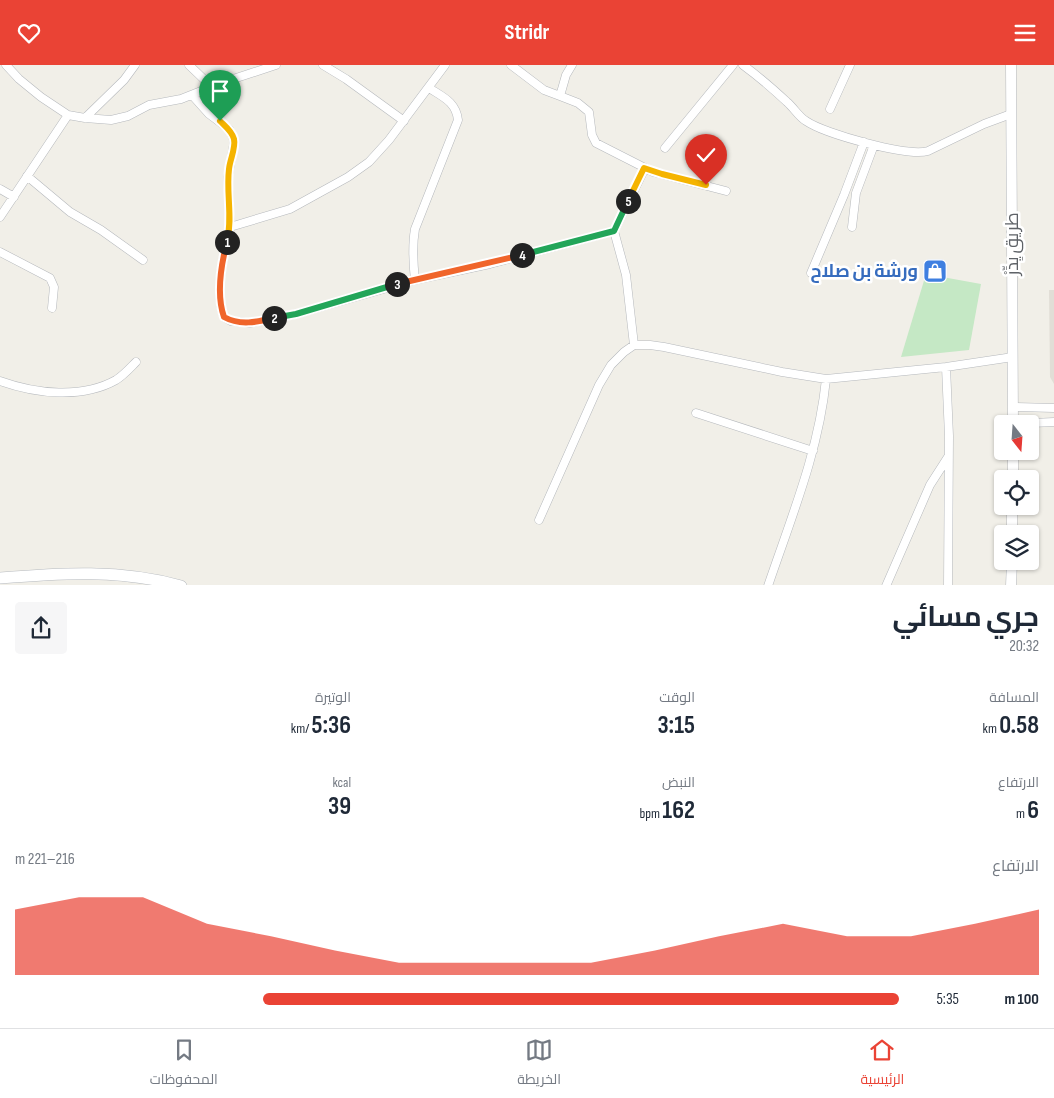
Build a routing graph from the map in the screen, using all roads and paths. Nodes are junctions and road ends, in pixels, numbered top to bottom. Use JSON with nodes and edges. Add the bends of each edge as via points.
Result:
{"nodes":[{"id":1,"x":6,"y":65,"type":"edge"},
{"id":2,"x":135,"y":65,"type":"edge"},
{"id":3,"x":189,"y":65,"type":"edge"},
{"id":4,"x":276,"y":65,"type":"edge"},
{"id":5,"x":323,"y":65,"type":"edge"},
{"id":6,"x":445,"y":65,"type":"edge"},
{"id":7,"x":510,"y":65,"type":"edge"},
{"id":8,"x":572,"y":65,"type":"edge"},
{"id":9,"x":733,"y":65,"type":"edge"},
{"id":10,"x":743,"y":65,"type":"edge"},
{"id":11,"x":850,"y":65,"type":"edge"},
{"id":12,"x":1011,"y":65,"type":"edge"},
{"id":13,"x":212,"y":87,"type":"junction"},
{"id":14,"x":429,"y":88,"type":"junction"},
{"id":15,"x":192,"y":95,"type":"junction"},
{"id":16,"x":560,"y":96,"type":"junction"},
{"id":17,"x":830,"y":109,"type":"dead end"},
{"id":18,"x":1011,"y":114,"type":"junction"},
{"id":19,"x":68,"y":115,"type":"junction"},
{"id":20,"x":85,"y":119,"type":"junction"},
{"id":21,"x":404,"y":121,"type":"junction"},
{"id":22,"x":864,"y":142,"type":"junction"},
{"id":23,"x":874,"y":145,"type":"junction"},
{"id":24,"x":666,"y":148,"type":"dead end"},
{"id":25,"x":644,"y":168,"type":"junction"},
{"id":26,"x":27,"y":176,"type":"junction"},
{"id":27,"x":0,"y":189,"type":"edge"},
{"id":28,"x":726,"y":191,"type":"dead end"},
{"id":29,"x":14,"y":197,"type":"junction"},
{"id":30,"x":0,"y":217,"type":"edge"},
{"id":31,"x":230,"y":227,"type":"junction"},
{"id":32,"x":852,"y":227,"type":"dead end"},
{"id":33,"x":614,"y":231,"type":"junction"},
{"id":34,"x":0,"y":252,"type":"edge"},
{"id":35,"x":143,"y":260,"type":"dead end"},
{"id":36,"x":811,"y":273,"type":"dead end"},
{"id":37,"x":415,"y":279,"type":"junction"},
{"id":38,"x":52,"y":308,"type":"dead end"},
{"id":39,"x":634,"y":345,"type":"junction"},
{"id":40,"x":1013,"y":357,"type":"junction"},
{"id":41,"x":136,"y":362,"type":"dead end"},
{"id":42,"x":946,"y":367,"type":"junction"},
{"id":43,"x":826,"y":379,"type":"junction"},
{"id":44,"x":0,"y":381,"type":"edge"},
{"id":45,"x":1013,"y":407,"type":"junction"},
{"id":46,"x":1054,"y":408,"type":"edge"},
{"id":47,"x":696,"y":413,"type":"dead end"},
{"id":48,"x":1013,"y":415,"type":"edge"},
{"id":49,"x":1054,"y":422,"type":"edge"},
{"id":50,"x":1039,"y":423,"type":"edge"},
{"id":51,"x":814,"y":451,"type":"junction"},
{"id":52,"x":948,"y":456,"type":"junction"},
{"id":53,"x":539,"y":520,"type":"dead end"},
{"id":54,"x":1012,"y":570,"type":"edge"},
{"id":55,"x":0,"y":578,"type":"edge"},
{"id":56,"x":181,"y":585,"type":"edge"},
{"id":57,"x":768,"y":585,"type":"edge"},
{"id":58,"x":886,"y":585,"type":"edge"},
{"id":59,"x":948,"y":585,"type":"edge"},
{"id":60,"x":1011,"y":585,"type":"edge"}],
"edges":[{"from":1,"to":19,"type":"street","via":[[41,97]]},
{"from":2,"to":20,"type":"street"},
{"from":3,"to":13,"type":"street"},
{"from":4,"to":13,"type":"street"},
{"from":5,"to":21,"type":"street"},
{"from":6,"to":14,"type":"street"},
{"from":7,"to":16,"type":"street","via":[[544,90]]},
{"from":8,"to":16,"type":"street"},
{"from":9,"to":24,"type":"street"},
{"from":10,"to":22,"type":"street","via":[[806,121],[823,130]]},
{"from":11,"to":17,"type":"street"},
{"from":12,"to":18,"type":"street","name":"طريق يِدِّرْ"},
{"from":13,"to":15,"type":"street"},
{"from":14,"to":21,"type":"street"},
{"from":14,"to":37,"type":"street","via":[[450,101],[458,120],[415,229],[412,243]]},
{"from":15,"to":20,"type":"street","via":[[149,105],[128,116]]},
{"from":15,"to":31,"type":"street","via":[[229,129],[233,137],[228,177]]},
{"from":16,"to":25,"type":"street","via":[[578,103],[589,112],[596,143]]},
{"from":18,"to":23,"type":"street","via":[[922,153]]},
{"from":18,"to":40,"type":"street","name":"طريق يِدِّرْ"},
{"from":19,"to":20,"type":"street"},
{"from":19,"to":26,"type":"street"},
{"from":21,"to":31,"type":"street","via":[[369,162],[348,177],[290,209]]},
{"from":22,"to":23,"type":"street"},
{"from":22,"to":36,"type":"street"},
{"from":23,"to":32,"type":"street","via":[[856,193]]},
{"from":25,"to":28,"type":"street"},
{"from":25,"to":33,"type":"street"},
{"from":26,"to":29,"type":"street"},
{"from":26,"to":35,"type":"street","via":[[70,213]]},
{"from":27,"to":29,"type":"street"},
{"from":29,"to":30,"type":"street"},
{"from":31,"to":37,"type":"street","via":[[221,277],[220,308],[224,317],[231,321],[250,323],[296,314]]},
{"from":33,"to":37,"type":"street","via":[[490,264]]},
{"from":33,"to":39,"type":"street","via":[[626,275]]},
{"from":34,"to":38,"type":"street","via":[[50,278],[54,287]]},
{"from":39,"to":43,"type":"street","via":[[664,347]]},
{"from":39,"to":53,"type":"street","via":[[617,358],[599,385]]},
{"from":40,"to":42,"type":"street"},
{"from":40,"to":45,"type":"street","name":"طريق يِدِّرْ"},
{"from":41,"to":44,"type":"street","via":[[124,375],[110,383],[69,393],[29,389]]},
{"from":42,"to":43,"type":"street"},
{"from":42,"to":52,"type":"street"},
{"from":43,"to":51,"type":"street"},
{"from":45,"to":46,"type":"street"},
{"from":45,"to":48,"type":"street","name":"طريق يِدِّرْ"},
{"from":47,"to":51,"type":"street"},
{"from":49,"to":50,"type":"street"},
{"from":51,"to":57,"type":"street"},
{"from":52,"to":58,"type":"street","via":[[930,485]]},
{"from":52,"to":59,"type":"street"},
{"from":54,"to":60,"type":"street"},
{"from":55,"to":56,"type":"main road","via":[[68,573],[122,574]]}]}
